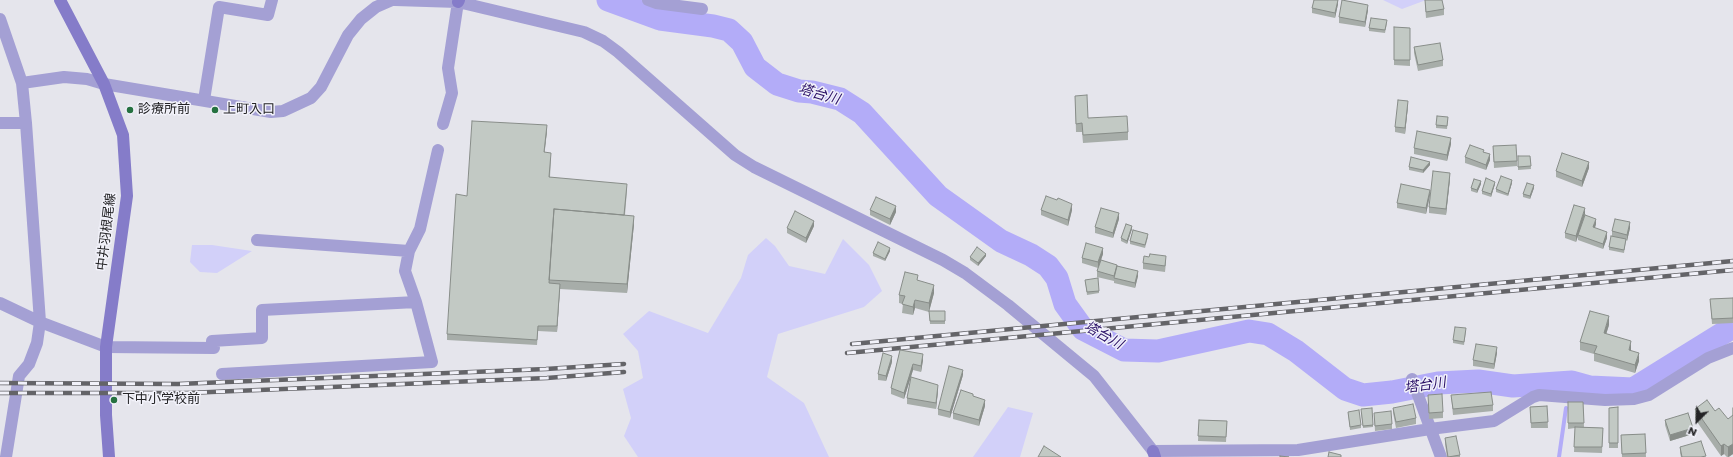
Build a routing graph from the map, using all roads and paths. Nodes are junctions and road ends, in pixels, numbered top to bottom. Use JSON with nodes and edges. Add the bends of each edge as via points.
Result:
{"nodes":[{"id":1,"x":60,"y":0,"type":"edge"},
{"id":2,"x":272,"y":0,"type":"edge"},
{"id":3,"x":394,"y":0,"type":"edge"},
{"id":4,"x":648,"y":0,"type":"edge"},
{"id":5,"x":459,"y":1,"type":"edge"},
{"id":6,"x":702,"y":9,"type":"dead end"},
{"id":7,"x":0,"y":19,"type":"edge"},
{"id":8,"x":22,"y":83,"type":"junction"},
{"id":9,"x":104,"y":84,"type":"junction"},
{"id":10,"x":204,"y":100,"type":"junction"},
{"id":11,"x":0,"y":123,"type":"edge"},
{"id":12,"x":26,"y":123,"type":"junction"},
{"id":13,"x":443,"y":124,"type":"dead end"},
{"id":14,"x":438,"y":150,"type":"dead end"},
{"id":15,"x":257,"y":240,"type":"dead end"},
{"id":16,"x":409,"y":251,"type":"junction"},
{"id":17,"x":416,"y":302,"type":"junction"},
{"id":18,"x":0,"y":303,"type":"edge"},
{"id":19,"x":40,"y":322,"type":"junction"},
{"id":20,"x":106,"y":347,"type":"junction"},
{"id":21,"x":1733,"y":348,"type":"edge"},
{"id":22,"x":222,"y":374,"type":"dead end"},
{"id":23,"x":1412,"y":379,"type":"dead end"},
{"id":24,"x":1430,"y":430,"type":"junction"},
{"id":25,"x":1154,"y":454,"type":"edge"},
{"id":26,"x":6,"y":457,"type":"edge"},
{"id":27,"x":110,"y":457,"type":"edge"},
{"id":28,"x":1441,"y":457,"type":"edge"}],
"edges":[{"from":1,"to":9,"type":"main road","name":"中井羽根尾線"},
{"from":2,"to":10,"type":"street","via":[[268,15],[219,7]]},
{"from":3,"to":5,"type":"street"},
{"from":3,"to":10,"type":"street","via":[[376,7],[361,19],[348,36],[321,87],[311,98],[297,106],[271,112]]},
{"from":4,"to":6,"type":"street"},
{"from":5,"to":13,"type":"street","via":[[448,68],[452,93]]},
{"from":5,"to":25,"type":"street","via":[[584,32],[603,41],[735,155],[754,167],[965,273],[1094,376]]},
{"from":7,"to":8,"type":"street"},
{"from":8,"to":9,"type":"street","via":[[64,78],[87,79]]},
{"from":8,"to":12,"type":"street"},
{"from":9,"to":10,"type":"street"},
{"from":9,"to":20,"type":"main road","name":"中井羽根尾線","via":[[122,135],[127,196]]},
{"from":11,"to":12,"type":"street"},
{"from":12,"to":19,"type":"street"},
{"from":14,"to":16,"type":"street","via":[[420,229]]},
{"from":15,"to":16,"type":"street"},
{"from":16,"to":17,"type":"street","via":[[405,271]]},
{"from":17,"to":20,"type":"street","via":[[262,310],[262,338],[213,344]]},
{"from":17,"to":22,"type":"street","via":[[432,362]]},
{"from":18,"to":19,"type":"street"},
{"from":19,"to":20,"type":"street"},
{"from":19,"to":26,"type":"street","via":[[37,343],[29,364],[19,376]]},
{"from":20,"to":27,"type":"main road","name":"中井羽根尾線","via":[[106,415]]},
{"from":21,"to":24,"type":"street","via":[[1708,358],[1642,397],[1605,400],[1539,396],[1494,421]]},
{"from":23,"to":24,"type":"street"},
{"from":24,"to":25,"type":"street","via":[[1298,450]]},
{"from":24,"to":28,"type":"street"}]}
